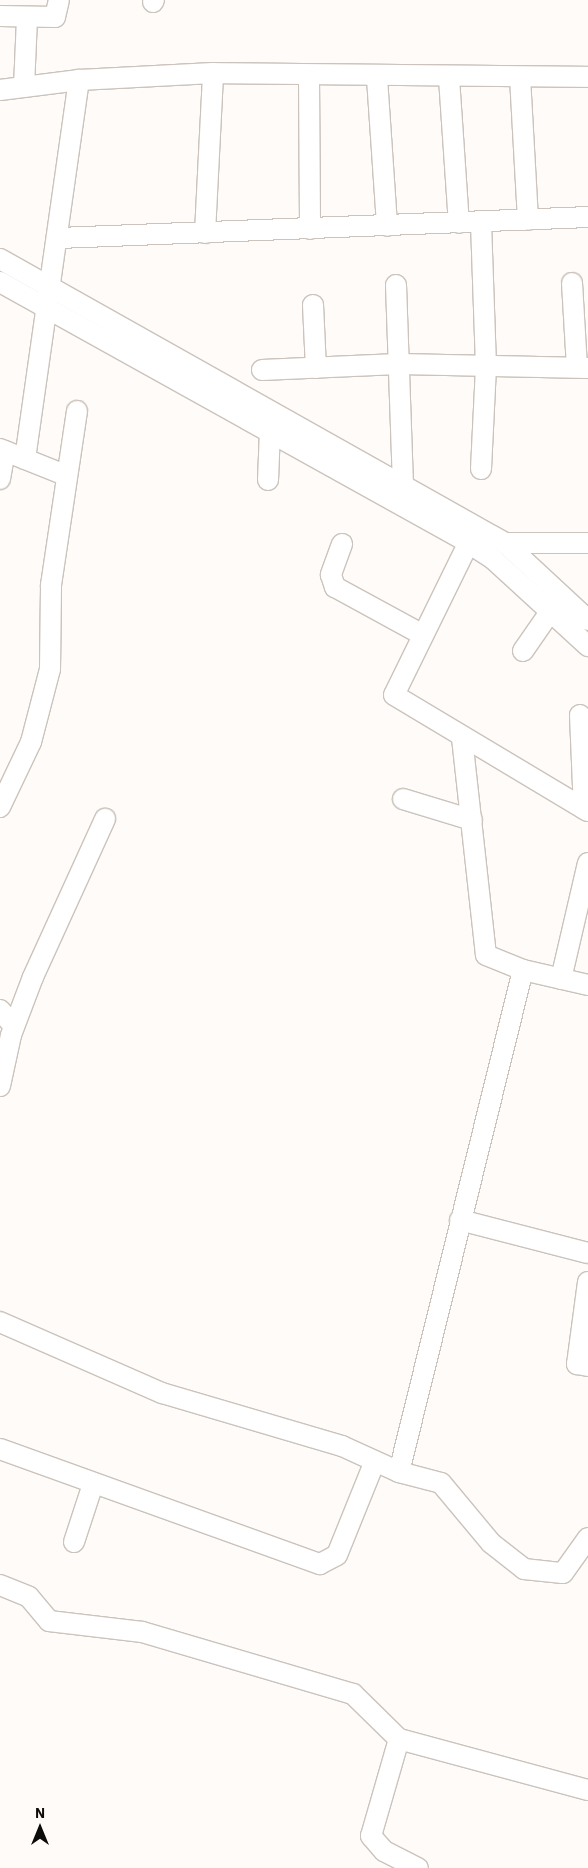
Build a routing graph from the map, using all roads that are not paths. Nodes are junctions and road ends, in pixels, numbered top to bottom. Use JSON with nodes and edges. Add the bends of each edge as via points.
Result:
{"nodes":[{"id":1,"x":59,"y":0,"type":"edge"},
{"id":2,"x":0,"y":16,"type":"edge"},
{"id":3,"x":26,"y":17,"type":"junction"},
{"id":4,"x":213,"y":73,"type":"junction"},
{"id":5,"x":520,"y":77,"type":"junction"},
{"id":6,"x":588,"y":77,"type":"edge"},
{"id":7,"x":309,"y":78,"type":"junction"},
{"id":8,"x":377,"y":78,"type":"junction"},
{"id":9,"x":448,"y":78,"type":"junction"},
{"id":10,"x":79,"y":80,"type":"junction"},
{"id":11,"x":24,"y":87,"type":"junction"},
{"id":12,"x":0,"y":90,"type":"edge"},
{"id":13,"x":588,"y":217,"type":"edge"},
{"id":14,"x":528,"y":220,"type":"junction"},
{"id":15,"x":481,"y":222,"type":"junction"},
{"id":16,"x":459,"y":223,"type":"junction"},
{"id":17,"x":387,"y":226,"type":"junction"},
{"id":18,"x":310,"y":229,"type":"junction"},
{"id":19,"x":205,"y":233,"type":"junction"},
{"id":20,"x":59,"y":238,"type":"junction"},
{"id":21,"x":0,"y":260,"type":"edge"},
{"id":22,"x":0,"y":282,"type":"edge"},
{"id":23,"x":572,"y":283,"type":"dead end"},
{"id":24,"x":396,"y":285,"type":"dead end"},
{"id":25,"x":50,"y":298,"type":"junction"},
{"id":26,"x":313,"y":305,"type":"dead end"},
{"id":27,"x":398,"y":364,"type":"junction"},
{"id":28,"x":486,"y":366,"type":"junction"},
{"id":29,"x":316,"y":368,"type":"junction"},
{"id":30,"x":583,"y":368,"type":"edge"},
{"id":31,"x":262,"y":370,"type":"dead end"},
{"id":32,"x":77,"y":411,"type":"dead end"},
{"id":33,"x":270,"y":430,"type":"junction"},
{"id":34,"x":2,"y":450,"type":"edge"},
{"id":35,"x":25,"y":459,"type":"junction"},
{"id":36,"x":481,"y":469,"type":"dead end"},
{"id":37,"x":65,"y":475,"type":"junction"},
{"id":38,"x":0,"y":479,"type":"edge"},
{"id":39,"x":268,"y":480,"type":"dead end"},
{"id":40,"x":403,"y":482,"type":"junction"},
{"id":41,"x":469,"y":542,"type":"junction"},
{"id":42,"x":506,"y":543,"type":"junction"},
{"id":43,"x":342,"y":544,"type":"dead end"},
{"id":44,"x":588,"y":544,"type":"edge"},
{"id":45,"x":550,"y":612,"type":"junction"},
{"id":46,"x":588,"y":620,"type":"edge"},
{"id":47,"x":423,"y":635,"type":"junction"},
{"id":48,"x":588,"y":646,"type":"edge"},
{"id":49,"x":523,"y":651,"type":"dead end"},
{"id":50,"x":580,"y":715,"type":"dead end"},
{"id":51,"x":462,"y":738,"type":"junction"},
{"id":52,"x":403,"y":799,"type":"dead end"},
{"id":53,"x":0,"y":806,"type":"edge"},
{"id":54,"x":586,"y":810,"type":"edge"},
{"id":55,"x":105,"y":819,"type":"dead end"},
{"id":56,"x":472,"y":820,"type":"junction"},
{"id":57,"x":588,"y":863,"type":"edge"},
{"id":58,"x":523,"y":970,"type":"junction"},
{"id":59,"x":561,"y":979,"type":"junction"},
{"id":60,"x":588,"y":985,"type":"edge"},
{"id":61,"x":0,"y":1010,"type":"edge"},
{"id":62,"x":14,"y":1026,"type":"junction"},
{"id":63,"x":0,"y":1086,"type":"edge"},
{"id":64,"x":460,"y":1220,"type":"junction"},
{"id":65,"x":588,"y":1253,"type":"edge"},
{"id":66,"x":588,"y":1282,"type":"edge"},
{"id":67,"x":0,"y":1322,"type":"edge"},
{"id":68,"x":588,"y":1366,"type":"edge"},
{"id":69,"x":0,"y":1449,"type":"edge"},
{"id":70,"x":375,"y":1461,"type":"junction"},
{"id":71,"x":399,"y":1472,"type":"junction"},
{"id":72,"x":93,"y":1484,"type":"junction"},
{"id":73,"x":588,"y":1538,"type":"edge"},
{"id":74,"x":74,"y":1542,"type":"dead end"},
{"id":75,"x":0,"y":1585,"type":"edge"},
{"id":76,"x":399,"y":1739,"type":"junction"},
{"id":77,"x":588,"y":1790,"type":"edge"},
{"id":78,"x":418,"y":1868,"type":"edge"}],
"edges":[{"from":1,"to":3,"type":"street","via":[[55,17]]},
{"from":2,"to":3,"type":"street"},
{"from":3,"to":11,"type":"street"},
{"from":4,"to":7,"type":"street"},
{"from":4,"to":10,"type":"street"},
{"from":4,"to":19,"type":"street"},
{"from":5,"to":6,"type":"street"},
{"from":5,"to":9,"type":"street"},
{"from":5,"to":14,"type":"street"},
{"from":7,"to":8,"type":"street"},
{"from":7,"to":18,"type":"street"},
{"from":8,"to":9,"type":"street"},
{"from":8,"to":17,"type":"street"},
{"from":9,"to":16,"type":"street"},
{"from":10,"to":11,"type":"street"},
{"from":10,"to":20,"type":"street"},
{"from":11,"to":12,"type":"street"},
{"from":13,"to":14,"type":"street"},
{"from":14,"to":15,"type":"street"},
{"from":15,"to":16,"type":"street"},
{"from":15,"to":28,"type":"street"},
{"from":16,"to":17,"type":"street"},
{"from":17,"to":18,"type":"street"},
{"from":18,"to":19,"type":"street"},
{"from":19,"to":20,"type":"street"},
{"from":20,"to":25,"type":"street"},
{"from":21,"to":25,"type":"street"},
{"from":22,"to":25,"type":"street"},
{"from":23,"to":30,"type":"street"},
{"from":24,"to":27,"type":"street"},
{"from":25,"to":33,"type":"street"},
{"from":25,"to":35,"type":"street"},
{"from":25,"to":40,"type":"street"},
{"from":26,"to":29,"type":"street"},
{"from":27,"to":28,"type":"street"},
{"from":27,"to":29,"type":"street"},
{"from":27,"to":40,"type":"street"},
{"from":28,"to":30,"type":"street"},
{"from":28,"to":36,"type":"street"},
{"from":29,"to":31,"type":"street"},
{"from":32,"to":37,"type":"street"},
{"from":33,"to":39,"type":"street"},
{"from":33,"to":41,"type":"street"},
{"from":34,"to":35,"type":"street"},
{"from":34,"to":38,"type":"street"},
{"from":35,"to":37,"type":"street"},
{"from":37,"to":53,"type":"street","via":[[51,585],[50,669],[30,742]]},
{"from":40,"to":42,"type":"street"},
{"from":41,"to":45,"type":"street"},
{"from":41,"to":47,"type":"street"},
{"from":42,"to":44,"type":"street"},
{"from":42,"to":46,"type":"street"},
{"from":43,"to":47,"type":"street","via":[[331,575],[335,586]]},
{"from":45,"to":48,"type":"street"},
{"from":45,"to":49,"type":"street"},
{"from":47,"to":51,"type":"street","via":[[394,695]]},
{"from":50,"to":54,"type":"street"},
{"from":51,"to":54,"type":"street"},
{"from":51,"to":56,"type":"street"},
{"from":52,"to":56,"type":"street"},
{"from":55,"to":62,"type":"street"},
{"from":56,"to":58,"type":"street","via":[[486,955]]},
{"from":57,"to":59,"type":"street"},
{"from":58,"to":59,"type":"street"},
{"from":58,"to":64,"type":"street"},
{"from":59,"to":60,"type":"street"},
{"from":61,"to":62,"type":"street"},
{"from":62,"to":63,"type":"street"},
{"from":64,"to":65,"type":"street"},
{"from":64,"to":71,"type":"street"},
{"from":66,"to":68,"type":"street","via":[[577,1364]]},
{"from":67,"to":70,"type":"street","via":[[162,1393],[342,1446]]},
{"from":69,"to":72,"type":"street"},
{"from":70,"to":71,"type":"street"},
{"from":70,"to":72,"type":"street","via":[[337,1554],[320,1564]]},
{"from":71,"to":73,"type":"street","via":[[440,1483],[491,1544],[524,1569],[563,1573]]},
{"from":72,"to":74,"type":"street"},
{"from":75,"to":76,"type":"street","via":[[28,1597],[49,1621],[142,1632],[352,1694]]},
{"from":76,"to":77,"type":"street"},
{"from":76,"to":78,"type":"street","via":[[371,1836],[384,1851]]}]}
